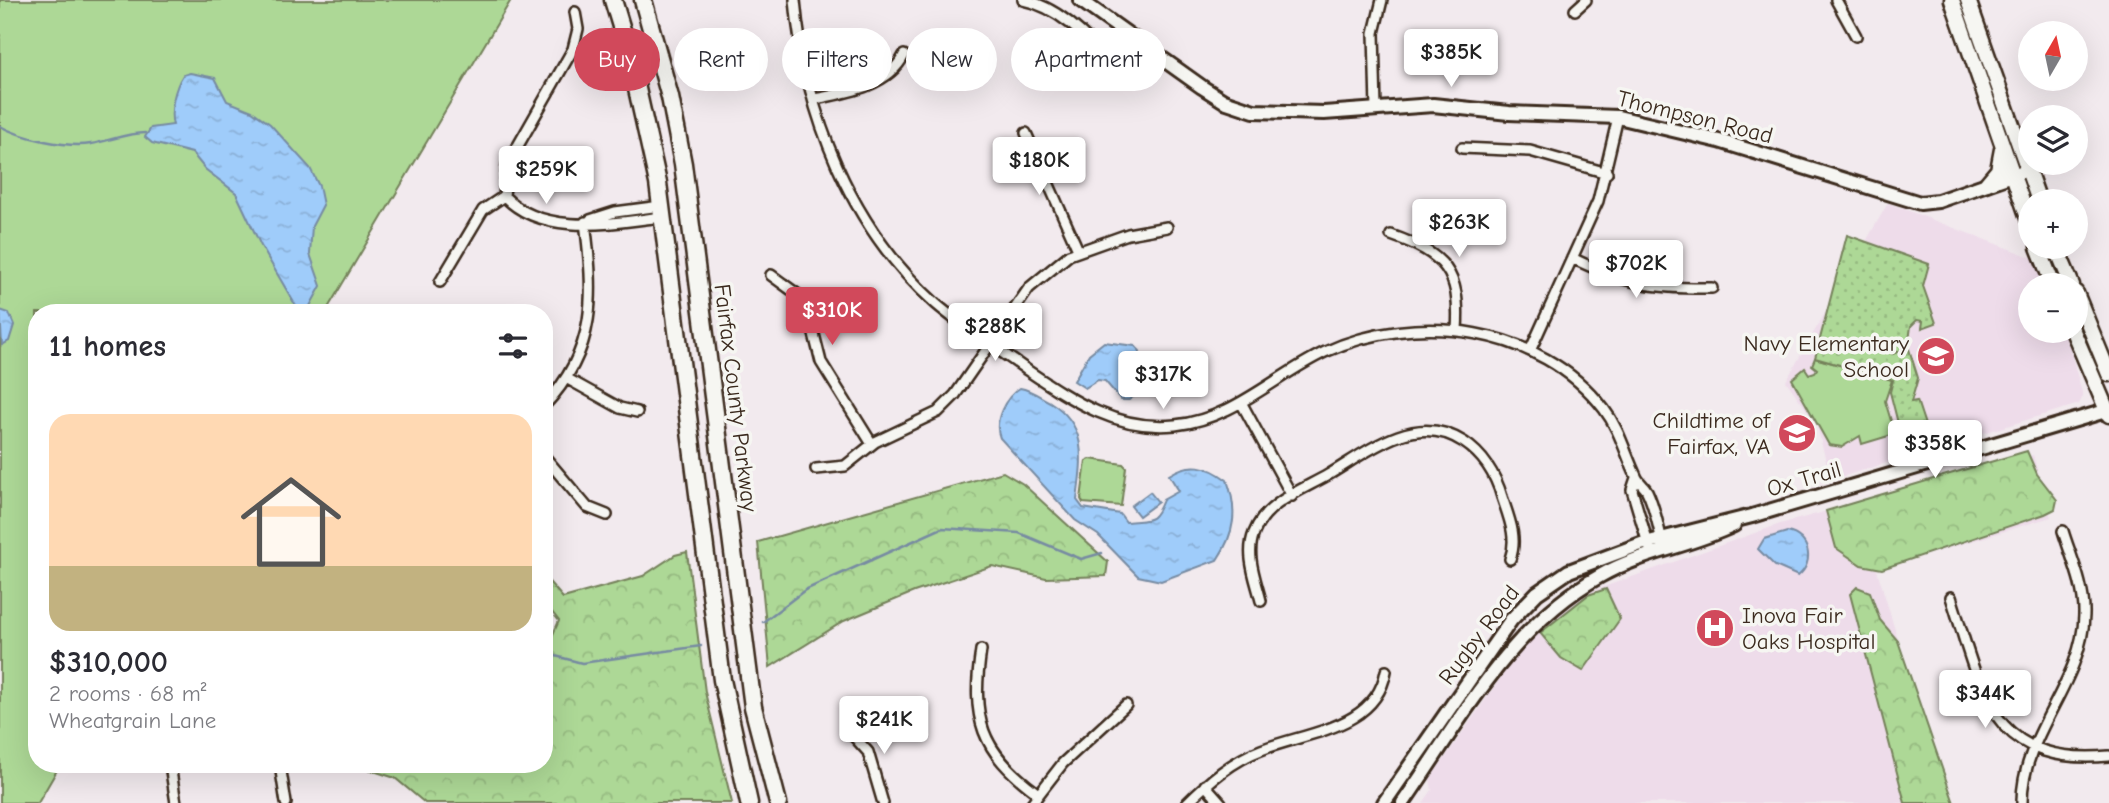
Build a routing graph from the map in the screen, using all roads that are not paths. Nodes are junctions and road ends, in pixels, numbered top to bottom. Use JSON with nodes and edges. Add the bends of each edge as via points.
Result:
{"nodes":[{"id":1,"x":613,"y":0,"type":"edge"},
{"id":2,"x":643,"y":0,"type":"edge"},
{"id":3,"x":795,"y":0,"type":"edge"},
{"id":4,"x":1023,"y":0,"type":"edge"},
{"id":5,"x":1080,"y":0,"type":"edge"},
{"id":6,"x":1382,"y":0,"type":"edge"},
{"id":7,"x":1586,"y":0,"type":"edge"},
{"id":8,"x":1836,"y":0,"type":"edge"},
{"id":9,"x":1952,"y":0,"type":"edge"},
{"id":10,"x":1968,"y":0,"type":"edge"},
{"id":11,"x":1576,"y":10,"type":"dead end"},
{"id":12,"x":575,"y":12,"type":"dead end"},
{"id":13,"x":1071,"y":28,"type":"edge"},
{"id":14,"x":1856,"y":36,"type":"dead end"},
{"id":15,"x":904,"y":55,"type":"dead end"},
{"id":16,"x":815,"y":99,"type":"junction"},
{"id":17,"x":1376,"y":109,"type":"junction"},
{"id":18,"x":1618,"y":117,"type":"junction"},
{"id":19,"x":1026,"y":133,"type":"dead end"},
{"id":20,"x":2018,"y":144,"type":"edge"},
{"id":21,"x":1462,"y":148,"type":"dead end"},
{"id":22,"x":2003,"y":148,"type":"junction"},
{"id":23,"x":2018,"y":172,"type":"edge"},
{"id":24,"x":1607,"y":173,"type":"junction"},
{"id":25,"x":2012,"y":173,"type":"junction"},
{"id":26,"x":1987,"y":183,"type":"junction"},
{"id":27,"x":2018,"y":190,"type":"edge"},
{"id":28,"x":504,"y":196,"type":"junction"},
{"id":29,"x":661,"y":211,"type":"junction"},
{"id":30,"x":585,"y":222,"type":"junction"},
{"id":31,"x":1167,"y":226,"type":"dead end"},
{"id":32,"x":1391,"y":236,"type":"dead end"},
{"id":33,"x":1078,"y":250,"type":"junction"},
{"id":34,"x":1572,"y":258,"type":"junction"},
{"id":35,"x":771,"y":275,"type":"dead end"},
{"id":36,"x":440,"y":282,"type":"dead end"},
{"id":37,"x":1712,"y":288,"type":"dead end"},
{"id":38,"x":2088,"y":322,"type":"edge"},
{"id":39,"x":1457,"y":330,"type":"junction"},
{"id":40,"x":2078,"y":343,"type":"edge"},
{"id":41,"x":990,"y":344,"type":"junction"},
{"id":42,"x":1530,"y":351,"type":"junction"},
{"id":43,"x":2109,"y":374,"type":"edge"},
{"id":44,"x":566,"y":378,"type":"junction"},
{"id":45,"x":553,"y":394,"type":"edge"},
{"id":46,"x":1242,"y":404,"type":"junction"},
{"id":47,"x":637,"y":412,"type":"dead end"},
{"id":48,"x":2108,"y":412,"type":"edge"},
{"id":49,"x":872,"y":444,"type":"junction"},
{"id":50,"x":553,"y":467,"type":"edge"},
{"id":51,"x":816,"y":469,"type":"dead end"},
{"id":52,"x":1636,"y":478,"type":"junction"},
{"id":53,"x":1292,"y":496,"type":"junction"},
{"id":54,"x":607,"y":515,"type":"dead end"},
{"id":55,"x":2063,"y":531,"type":"dead end"},
{"id":56,"x":1663,"y":544,"type":"junction"},
{"id":57,"x":1649,"y":548,"type":"junction"},
{"id":58,"x":1510,"y":559,"type":"dead end"},
{"id":59,"x":1951,"y":597,"type":"dead end"},
{"id":60,"x":1261,"y":601,"type":"dead end"},
{"id":61,"x":981,"y":650,"type":"dead end"},
{"id":62,"x":1386,"y":671,"type":"dead end"},
{"id":63,"x":1126,"y":705,"type":"dead end"},
{"id":64,"x":850,"y":732,"type":"dead end"},
{"id":65,"x":2034,"y":745,"type":"junction"},
{"id":66,"x":2109,"y":756,"type":"edge"},
{"id":67,"x":171,"y":773,"type":"edge"},
{"id":68,"x":281,"y":773,"type":"edge"},
{"id":69,"x":1205,"y":785,"type":"junction"},
{"id":70,"x":1037,"y":793,"type":"junction"},
{"id":71,"x":176,"y":803,"type":"edge"},
{"id":72,"x":286,"y":803,"type":"edge"},
{"id":73,"x":749,"y":803,"type":"edge"},
{"id":74,"x":778,"y":803,"type":"edge"},
{"id":75,"x":883,"y":803,"type":"edge"},
{"id":76,"x":1032,"y":803,"type":"edge"},
{"id":77,"x":1187,"y":803,"type":"edge"},
{"id":78,"x":1221,"y":803,"type":"edge"},
{"id":79,"x":1384,"y":803,"type":"edge"},
{"id":80,"x":1403,"y":803,"type":"edge"},
{"id":81,"x":2022,"y":803,"type":"edge"}],
"edges":[{"from":1,"to":29,"type":"highway","via":[[645,123]]},
{"from":2,"to":74,"type":"highway","name":"Fairfax County Parkway","via":[[683,163],[753,707]]},
{"from":3,"to":16,"type":"street"},
{"from":4,"to":13,"type":"street","via":[[1041,5]]},
{"from":5,"to":17,"type":"main road","name":"Thompson Road","via":[[1202,87],[1239,107],[1291,114]]},
{"from":6,"to":17,"type":"street","via":[[1374,33]]},
{"from":7,"to":11,"type":"street"},
{"from":8,"to":14,"type":"street"},
{"from":9,"to":22,"type":"main road"},
{"from":10,"to":20,"type":"main road"},
{"from":12,"to":28,"type":"street","via":[[578,29],[573,49],[507,164]]},
{"from":15,"to":16,"type":"street","via":[[887,75],[857,89]]},
{"from":16,"to":41,"type":"street","via":[[836,167],[876,236],[936,304]]},
{"from":17,"to":18,"type":"main road","name":"Thompson Road","via":[[1433,105]]},
{"from":18,"to":24,"type":"street"},
{"from":18,"to":26,"type":"main road","name":"Thompson Road","via":[[1719,141],[1910,202],[1929,203]]},
{"from":19,"to":33,"type":"street"},
{"from":21,"to":24,"type":"street","via":[[1530,151]]},
{"from":22,"to":25,"type":"main road"},
{"from":22,"to":26,"type":"main road","via":[[1998,170]]},
{"from":23,"to":25,"type":"main road","name":"Thompson Road"},
{"from":24,"to":34,"type":"street"},
{"from":25,"to":26,"type":"main road","name":"Thompson Road"},
{"from":25,"to":27,"type":"main road"},
{"from":28,"to":30,"type":"street","via":[[521,211],[544,220]]},
{"from":28,"to":36,"type":"street","via":[[482,210]]},
{"from":29,"to":30,"type":"street","via":[[615,212]]},
{"from":29,"to":73,"type":"highway","via":[[722,680]]},
{"from":30,"to":44,"type":"street","via":[[591,312],[580,352]]},
{"from":31,"to":33,"type":"street"},
{"from":32,"to":39,"type":"street","via":[[1427,249],[1447,268],[1458,298]]},
{"from":33,"to":41,"type":"street","via":[[1029,288]]},
{"from":34,"to":37,"type":"street","via":[[1609,276],[1646,286]]},
{"from":34,"to":42,"type":"street"},
{"from":35,"to":49,"type":"street","via":[[807,306],[821,362]]},
{"from":38,"to":43,"type":"main road"},
{"from":39,"to":42,"type":"street"},
{"from":39,"to":46,"type":"street","via":[[1388,333],[1345,344],[1304,363]]},
{"from":40,"to":48,"type":"main road"},
{"from":41,"to":46,"type":"street","via":[[1084,408],[1129,423],[1189,423]]},
{"from":41,"to":49,"type":"street","via":[[938,412]]},
{"from":42,"to":52,"type":"street","via":[[1575,379],[1604,409],[1627,449]]},
{"from":44,"to":45,"type":"street"},
{"from":44,"to":47,"type":"street","via":[[620,408]]},
{"from":46,"to":53,"type":"street"},
{"from":48,"to":56,"type":"main road","name":"Ox Trail","via":[[1752,516],[1715,534]]},
{"from":49,"to":51,"type":"street","via":[[845,466]]},
{"from":50,"to":54,"type":"street","via":[[587,508]]},
{"from":52,"to":56,"type":"street","via":[[1646,488]]},
{"from":52,"to":57,"type":"street","via":[[1632,490]]},
{"from":53,"to":58,"type":"street","via":[[1397,436],[1424,430],[1444,433],[1469,444],[1494,472],[1513,534]]},
{"from":53,"to":60,"type":"street","via":[[1267,512],[1252,537],[1251,557]]},
{"from":55,"to":65,"type":"street","via":[[2083,597],[2083,632],[2077,655]]},
{"from":56,"to":57,"type":"main road","name":"Ox Trail"},
{"from":57,"to":79,"type":"main road","name":"Rugby Road","via":[[1569,570],[1524,604]]},
{"from":57,"to":80,"type":"main road","name":"Rugby Road","via":[[1542,616],[1499,665]]},
{"from":59,"to":65,"type":"street","via":[[1985,700],[1997,722]]},
{"from":61,"to":70,"type":"street","via":[[976,695],[985,736],[1003,766]]},
{"from":62,"to":69,"type":"street","via":[[1375,699],[1339,726],[1260,750]]},
{"from":63,"to":70,"type":"street"},
{"from":64,"to":75,"type":"street","via":[[868,752]]},
{"from":65,"to":66,"type":"street","via":[[2072,758]]},
{"from":65,"to":81,"type":"street","via":[[2025,767]]},
{"from":67,"to":71,"type":"street"},
{"from":68,"to":72,"type":"street"},
{"from":69,"to":77,"type":"street"},
{"from":69,"to":78,"type":"street"},
{"from":70,"to":76,"type":"street"}]}
